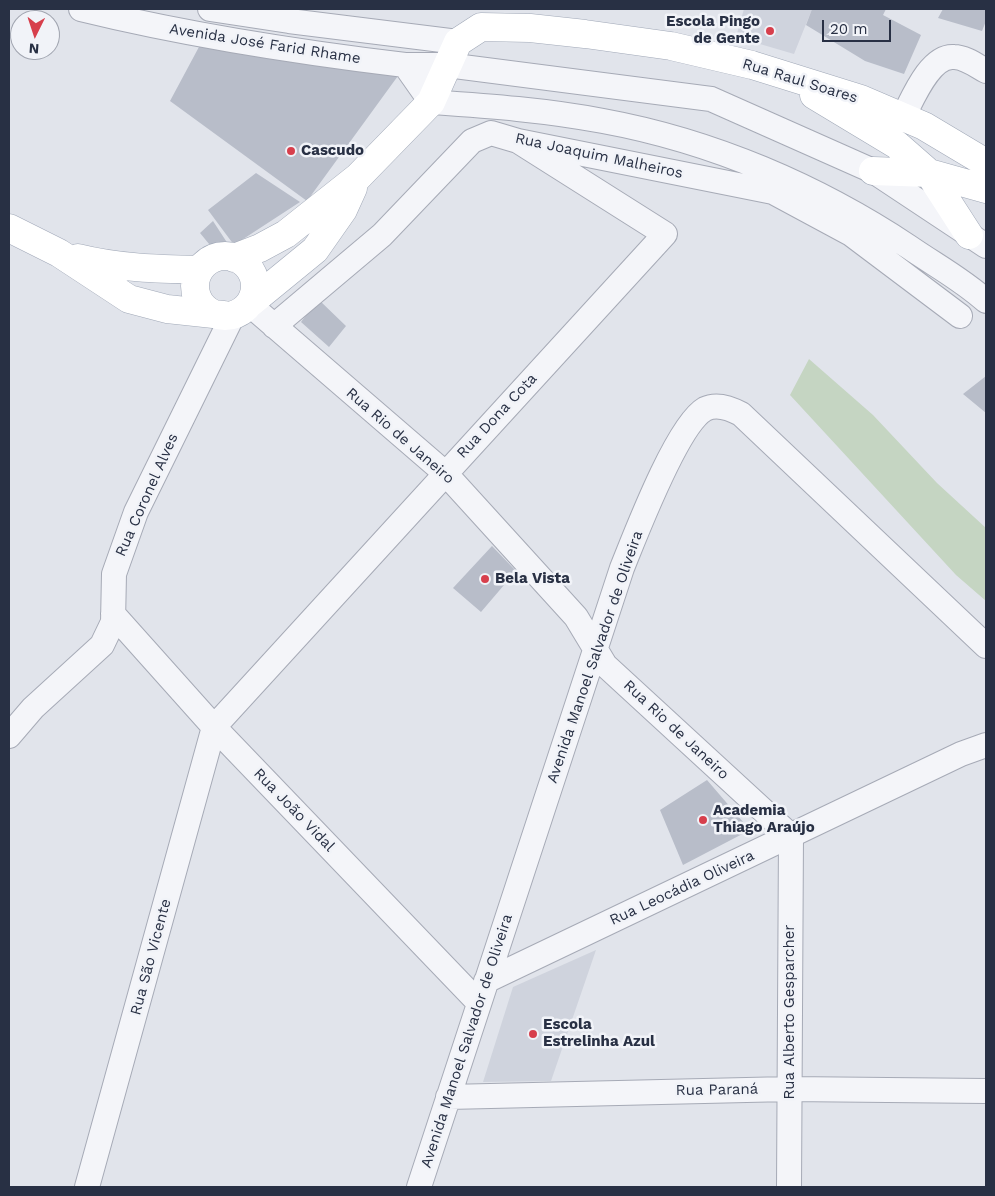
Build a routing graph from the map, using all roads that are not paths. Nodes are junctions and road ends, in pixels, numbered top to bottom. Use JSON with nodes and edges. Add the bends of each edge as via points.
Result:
{"nodes":[{"id":1,"x":81,"y":9,"type":"edge"},
{"id":2,"x":210,"y":9,"type":"edge"},
{"id":3,"x":453,"y":53,"type":"junction"},
{"id":4,"x":405,"y":65,"type":"junction"},
{"id":5,"x":986,"y":71,"type":"edge"},
{"id":6,"x":779,"y":74,"type":"junction"},
{"id":7,"x":431,"y":102,"type":"junction"},
{"id":8,"x":903,"y":116,"type":"junction"},
{"id":9,"x":518,"y":142,"type":"junction"},
{"id":10,"x":986,"y":162,"type":"edge"},
{"id":11,"x":873,"y":171,"type":"junction"},
{"id":12,"x":929,"y":173,"type":"junction"},
{"id":13,"x":358,"y":177,"type":"junction"},
{"id":14,"x":986,"y":189,"type":"edge"},
{"id":15,"x":9,"y":228,"type":"edge"},
{"id":16,"x":978,"y":241,"type":"edge"},
{"id":17,"x":59,"y":253,"type":"junction"},
{"id":18,"x":234,"y":258,"type":"junction"},
{"id":19,"x":199,"y":270,"type":"junction"},
{"id":20,"x":986,"y":301,"type":"edge"},
{"id":21,"x":235,"y":311,"type":"junction"},
{"id":22,"x":960,"y":316,"type":"dead end"},
{"id":23,"x":274,"y":326,"type":"junction"},
{"id":24,"x":445,"y":473,"type":"junction"},
{"id":25,"x":113,"y":614,"type":"junction"},
{"id":26,"x":986,"y":646,"type":"edge"},
{"id":27,"x":594,"y":649,"type":"junction"},
{"id":28,"x":214,"y":727,"type":"junction"},
{"id":29,"x":9,"y":736,"type":"edge"},
{"id":30,"x":986,"y":745,"type":"edge"},
{"id":31,"x":791,"y":836,"type":"junction"},
{"id":32,"x":486,"y":981,"type":"junction"},
{"id":33,"x":479,"y":1003,"type":"junction"},
{"id":34,"x":789,"y":1088,"type":"junction"},
{"id":35,"x":986,"y":1090,"type":"edge"},
{"id":36,"x":448,"y":1098,"type":"junction"},
{"id":37,"x":87,"y":1187,"type":"edge"},
{"id":38,"x":419,"y":1187,"type":"edge"},
{"id":39,"x":789,"y":1187,"type":"edge"}],
"edges":[{"from":1,"to":4,"type":"street","name":"Avenida José Farid Rhame","via":[[135,22]]},
{"from":2,"to":3,"type":"street","via":[[298,22]]},
{"from":3,"to":4,"type":"street","name":"Avenida José Farid Rhame"},
{"from":3,"to":6,"type":"main road","name":"Rua Raul Soares","via":[[481,27],[530,28],[671,46]]},
{"from":3,"to":7,"type":"main road"},
{"from":3,"to":11,"type":"street","via":[[711,99]]},
{"from":4,"to":7,"type":"street"},
{"from":5,"to":8,"type":"street","via":[[955,57],[943,57],[934,64]]},
{"from":6,"to":8,"type":"main road","name":"Rua Raul Soares","via":[[861,99]]},
{"from":6,"to":12,"type":"main road","via":[[897,145]]},
{"from":7,"to":13,"type":"main road"},
{"from":7,"to":20,"type":"street","via":[[516,108],[604,121],[690,143],[787,178],[886,232]]},
{"from":8,"to":10,"type":"main road","name":"Rua Raul Soares"},
{"from":9,"to":22,"type":"street","name":"Rua Joaquim Malheiros","via":[[773,192],[851,234]]},
{"from":9,"to":23,"type":"street","name":"Rua Joaquim Malheiros","via":[[491,133],[472,141],[382,235]]},
{"from":9,"to":24,"type":"street","name":"Rua Dona Cota","via":[[665,234]]},
{"from":11,"to":12,"type":"main road"},
{"from":11,"to":16,"type":"street"},
{"from":12,"to":14,"type":"main road"},
{"from":12,"to":16,"type":"main road"},
{"from":13,"to":18,"type":"main road","via":[[286,234]]},
{"from":13,"to":21,"type":"main road","via":[[343,210],[315,250]]},
{"from":15,"to":17,"type":"main road"},
{"from":17,"to":19,"type":"main road","via":[[100,264]]},
{"from":17,"to":21,"type":"main road","via":[[129,299],[167,309]]},
{"from":18,"to":19,"type":"main road","via":[[214,258]]},
{"from":18,"to":21,"type":"main road","via":[[249,268],[255,286]]},
{"from":19,"to":21,"type":"main road","via":[[195,285],[198,300],[213,313]]},
{"from":21,"to":23,"type":"street","name":"Rua Rio de Janeiro"},
{"from":21,"to":25,"type":"street","name":"Rua Coronel Alves","via":[[136,512],[114,574]]},
{"from":23,"to":24,"type":"street","name":"Rua Rio de Janeiro"},
{"from":24,"to":27,"type":"street","name":"Rua Rio de Janeiro","via":[[576,617]]},
{"from":24,"to":28,"type":"street","name":"Rua Dona Cota"},
{"from":25,"to":28,"type":"street","name":"Rua João Vidal"},
{"from":25,"to":29,"type":"street","name":"Rua Coronel Alves","via":[[111,630],[102,645],[33,708]]},
{"from":26,"to":27,"type":"street","name":"Avenida Manoel Salvador de Oliveira","via":[[752,424],[732,409],[714,406],[706,408],[696,418],[662,473],[622,568]]},
{"from":27,"to":31,"type":"street","name":"Rua Rio de Janeiro","via":[[605,665]]},
{"from":27,"to":32,"type":"street","name":"Avenida Manoel Salvador de Oliveira"},
{"from":28,"to":33,"type":"street","name":"Rua João Vidal"},
{"from":28,"to":37,"type":"street","name":"Rua São Vicente"},
{"from":30,"to":31,"type":"street","name":"Rua Leocádia Oliveira"},
{"from":31,"to":32,"type":"street","name":"Rua Leocádia Oliveira"},
{"from":31,"to":34,"type":"street","name":"Rua Alberto Gesparcher"},
{"from":32,"to":33,"type":"street","name":"Avenida Manoel Salvador de Oliveira"},
{"from":33,"to":36,"type":"street","name":"Avenida Manoel Salvador de Oliveira"},
{"from":34,"to":35,"type":"street","name":"Rua Paraná"},
{"from":34,"to":36,"type":"street","name":"Rua Paraná"},
{"from":34,"to":39,"type":"street","name":"Rua Alberto Gesparcher"},
{"from":36,"to":38,"type":"street","name":"Avenida Manoel Salvador de Oliveira"}]}
